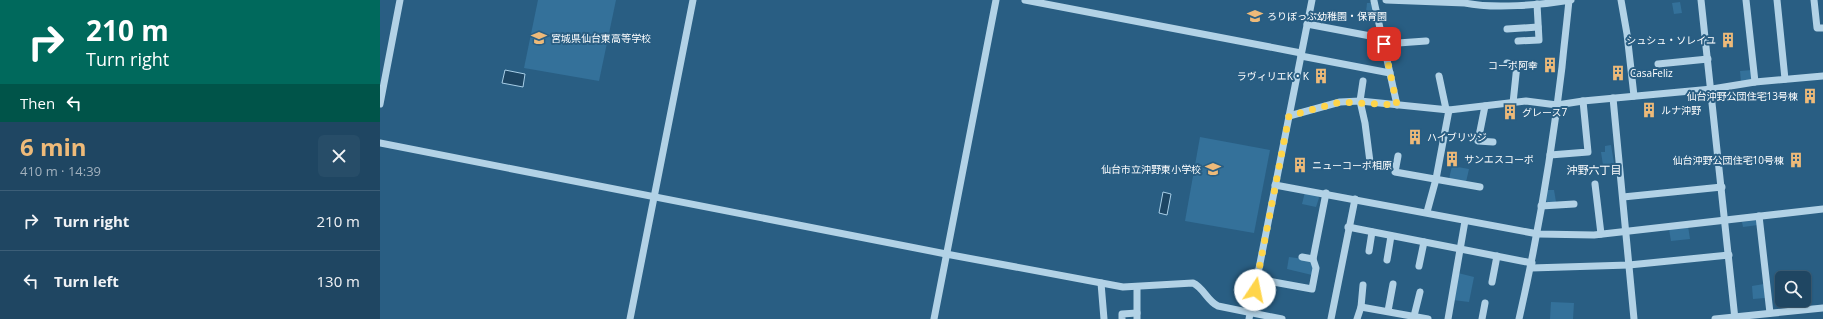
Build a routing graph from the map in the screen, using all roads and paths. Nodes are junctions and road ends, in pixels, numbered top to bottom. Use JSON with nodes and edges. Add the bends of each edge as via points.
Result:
{"nodes":[{"id":1,"x":400,"y":0,"type":"edge"},
{"id":2,"x":693,"y":0,"type":"edge"},
{"id":3,"x":996,"y":0,"type":"edge"},
{"id":4,"x":1025,"y":0,"type":"edge"},
{"id":5,"x":1312,"y":0,"type":"edge"},
{"id":6,"x":1375,"y":0,"type":"edge"},
{"id":7,"x":1386,"y":0,"type":"edge"},
{"id":8,"x":1570,"y":0,"type":"edge"},
{"id":9,"x":1621,"y":0,"type":"edge"},
{"id":10,"x":1701,"y":0,"type":"edge"},
{"id":11,"x":1746,"y":0,"type":"edge"},
{"id":12,"x":1776,"y":0,"type":"edge"},
{"id":13,"x":1814,"y":0,"type":"edge"},
{"id":14,"x":1422,"y":1,"type":"edge"},
{"id":15,"x":1465,"y":1,"type":"edge"},
{"id":16,"x":1520,"y":3,"type":"edge"},
{"id":17,"x":1537,"y":4,"type":"junction"},
{"id":18,"x":1307,"y":24,"type":"junction"},
{"id":19,"x":1538,"y":27,"type":"junction"},
{"id":20,"x":1823,"y":28,"type":"edge"},
{"id":21,"x":1507,"y":29,"type":"dead end"},
{"id":22,"x":1382,"y":41,"type":"junction"},
{"id":23,"x":1426,"y":41,"type":"dead end"},
{"id":24,"x":1518,"y":41,"type":"dead end"},
{"id":25,"x":1301,"y":54,"type":"junction"},
{"id":26,"x":1708,"y":59,"type":"junction"},
{"id":27,"x":1506,"y":63,"type":"dead end"},
{"id":28,"x":1658,"y":64,"type":"dead end"},
{"id":29,"x":1390,"y":73,"type":"junction"},
{"id":30,"x":1439,"y":76,"type":"dead end"},
{"id":31,"x":1823,"y":76,"type":"edge"},
{"id":32,"x":1785,"y":79,"type":"junction"},
{"id":33,"x":1363,"y":81,"type":"dead end"},
{"id":34,"x":1755,"y":82,"type":"junction"},
{"id":35,"x":1712,"y":89,"type":"junction"},
{"id":36,"x":1634,"y":96,"type":"junction"},
{"id":37,"x":1613,"y":98,"type":"junction"},
{"id":38,"x":1583,"y":101,"type":"junction"},
{"id":39,"x":1360,"y":102,"type":"junction"},
{"id":40,"x":1513,"y":103,"type":"junction"},
{"id":41,"x":380,"y":104,"type":"edge"},
{"id":42,"x":1397,"y":105,"type":"junction"},
{"id":43,"x":1557,"y":105,"type":"junction"},
{"id":44,"x":1485,"y":106,"type":"junction"},
{"id":45,"x":1448,"y":110,"type":"junction"},
{"id":46,"x":1289,"y":116,"type":"junction"},
{"id":47,"x":1493,"y":142,"type":"dead end"},
{"id":48,"x":380,"y":143,"type":"edge"},
{"id":49,"x":1550,"y":155,"type":"junction"},
{"id":50,"x":1398,"y":156,"type":"dead end"},
{"id":51,"x":1370,"y":162,"type":"dead end"},
{"id":52,"x":1436,"y":179,"type":"junction"},
{"id":53,"x":1275,"y":184,"type":"junction"},
{"id":54,"x":1595,"y":184,"type":"dead end"},
{"id":55,"x":1480,"y":187,"type":"dead end"},
{"id":56,"x":1722,"y":187,"type":"junction"},
{"id":57,"x":1326,"y":193,"type":"junction"},
{"id":58,"x":653,"y":197,"type":"junction"},
{"id":59,"x":1623,"y":197,"type":"junction"},
{"id":60,"x":1355,"y":199,"type":"junction"},
{"id":61,"x":1574,"y":204,"type":"dead end"},
{"id":62,"x":1541,"y":206,"type":"junction"},
{"id":63,"x":1823,"y":209,"type":"edge"},
{"id":64,"x":1427,"y":212,"type":"junction"},
{"id":65,"x":1759,"y":216,"type":"junction"},
{"id":66,"x":1725,"y":220,"type":"junction"},
{"id":67,"x":1465,"y":221,"type":"junction"},
{"id":68,"x":1348,"y":227,"type":"junction"},
{"id":69,"x":1626,"y":231,"type":"junction"},
{"id":70,"x":1372,"y":232,"type":"junction"},
{"id":71,"x":1538,"y":234,"type":"junction"},
{"id":72,"x":1601,"y":234,"type":"junction"},
{"id":73,"x":1391,"y":236,"type":"junction"},
{"id":74,"x":1424,"y":242,"type":"junction"},
{"id":75,"x":1460,"y":249,"type":"junction"},
{"id":76,"x":1369,"y":251,"type":"dead end"},
{"id":77,"x":946,"y":254,"type":"junction"},
{"id":78,"x":1729,"y":254,"type":"junction"},
{"id":79,"x":1497,"y":256,"type":"junction"},
{"id":80,"x":1302,"y":257,"type":"dead end"},
{"id":81,"x":1313,"y":259,"type":"junction"},
{"id":82,"x":1387,"y":260,"type":"dead end"},
{"id":83,"x":1629,"y":265,"type":"junction"},
{"id":84,"x":1419,"y":266,"type":"dead end"},
{"id":85,"x":1531,"y":266,"type":"junction"},
{"id":86,"x":1257,"y":279,"type":"junction"},
{"id":87,"x":1492,"y":282,"type":"dead end"},
{"id":88,"x":1101,"y":283,"type":"junction"},
{"id":89,"x":1393,"y":284,"type":"dead end"},
{"id":90,"x":1363,"y":285,"type":"dead end"},
{"id":91,"x":1137,"y":287,"type":"junction"},
{"id":92,"x":1420,"y":292,"type":"dead end"},
{"id":93,"x":1485,"y":303,"type":"dead end"},
{"id":94,"x":1361,"y":307,"type":"junction"},
{"id":95,"x":1823,"y":308,"type":"edge"},
{"id":96,"x":1388,"y":311,"type":"junction"},
{"id":97,"x":1770,"y":313,"type":"junction"},
{"id":98,"x":1137,"y":316,"type":"edge"},
{"id":99,"x":1250,"y":316,"type":"edge"},
{"id":100,"x":1414,"y":316,"type":"junction"},
{"id":101,"x":1735,"y":318,"type":"edge"},
{"id":102,"x":630,"y":319,"type":"edge"},
{"id":103,"x":934,"y":319,"type":"edge"},
{"id":104,"x":1104,"y":319,"type":"edge"},
{"id":105,"x":1122,"y":319,"type":"edge"},
{"id":106,"x":1282,"y":319,"type":"edge"},
{"id":107,"x":1331,"y":319,"type":"edge"},
{"id":108,"x":1357,"y":319,"type":"edge"},
{"id":109,"x":1428,"y":319,"type":"edge"},
{"id":110,"x":1448,"y":319,"type":"edge"},
{"id":111,"x":1482,"y":319,"type":"edge"},
{"id":112,"x":1519,"y":319,"type":"edge"},
{"id":113,"x":1634,"y":319,"type":"edge"},
{"id":114,"x":1715,"y":319,"type":"edge"}],
"edges":[{"from":1,"to":41,"type":"street"},
{"from":2,"to":58,"type":"street"},
{"from":3,"to":77,"type":"street"},
{"from":4,"to":25,"type":"street"},
{"from":5,"to":18,"type":"street"},
{"from":6,"to":22,"type":"street"},
{"from":7,"to":14,"type":"street"},
{"from":8,"to":17,"type":"street"},
{"from":8,"to":43,"type":"street"},
{"from":9,"to":36,"type":"street"},
{"from":10,"to":26,"type":"street"},
{"from":11,"to":34,"type":"street"},
{"from":12,"to":32,"type":"street"},
{"from":13,"to":20,"type":"street","via":[[1817,28]]},
{"from":14,"to":15,"type":"street"},
{"from":15,"to":16,"type":"street","via":[[1474,5]]},
{"from":16,"to":17,"type":"street"},
{"from":17,"to":19,"type":"street"},
{"from":18,"to":22,"type":"street"},
{"from":18,"to":25,"type":"street"},
{"from":19,"to":21,"type":"street"},
{"from":19,"to":24,"type":"street","via":[[1539,40]]},
{"from":22,"to":23,"type":"street"},
{"from":22,"to":29,"type":"street"},
{"from":25,"to":29,"type":"street"},
{"from":25,"to":46,"type":"street"},
{"from":26,"to":28,"type":"street"},
{"from":26,"to":35,"type":"street"},
{"from":27,"to":40,"type":"street","via":[[1517,65]]},
{"from":29,"to":42,"type":"street"},
{"from":30,"to":45,"type":"street"},
{"from":31,"to":32,"type":"street"},
{"from":32,"to":34,"type":"street"},
{"from":33,"to":39,"type":"street"},
{"from":34,"to":35,"type":"street"},
{"from":35,"to":36,"type":"street"},
{"from":35,"to":56,"type":"street"},
{"from":36,"to":37,"type":"street"},
{"from":37,"to":38,"type":"street"},
{"from":37,"to":59,"type":"street"},
{"from":38,"to":43,"type":"street"},
{"from":38,"to":49,"type":"street","via":[[1588,152]]},
{"from":39,"to":42,"type":"street"},
{"from":39,"to":46,"type":"street","via":[[1340,102]]},
{"from":39,"to":51,"type":"street"},
{"from":40,"to":43,"type":"street","via":[[1526,101]]},
{"from":40,"to":44,"type":"street"},
{"from":42,"to":45,"type":"street"},
{"from":43,"to":49,"type":"street"},
{"from":44,"to":45,"type":"street"},
{"from":44,"to":47,"type":"street","via":[[1478,141]]},
{"from":45,"to":52,"type":"street"},
{"from":46,"to":53,"type":"street"},
{"from":48,"to":58,"type":"street"},
{"from":49,"to":62,"type":"street"},
{"from":50,"to":52,"type":"street","via":[[1395,172]]},
{"from":52,"to":55,"type":"street"},
{"from":52,"to":64,"type":"street"},
{"from":53,"to":57,"type":"street"},
{"from":53,"to":86,"type":"street"},
{"from":54,"to":72,"type":"street"},
{"from":56,"to":59,"type":"street"},
{"from":56,"to":66,"type":"street"},
{"from":57,"to":60,"type":"street"},
{"from":57,"to":81,"type":"street"},
{"from":58,"to":77,"type":"street"},
{"from":58,"to":102,"type":"street"},
{"from":59,"to":69,"type":"street"},
{"from":60,"to":64,"type":"street"},
{"from":60,"to":68,"type":"street"},
{"from":61,"to":62,"type":"street"},
{"from":62,"to":71,"type":"street"},
{"from":63,"to":65,"type":"street"},
{"from":64,"to":67,"type":"street"},
{"from":65,"to":66,"type":"street"},
{"from":65,"to":97,"type":"street"},
{"from":66,"to":69,"type":"street"},
{"from":66,"to":78,"type":"street"},
{"from":67,"to":71,"type":"street"},
{"from":67,"to":75,"type":"street"},
{"from":68,"to":70,"type":"street"},
{"from":68,"to":107,"type":"street"},
{"from":69,"to":72,"type":"street"},
{"from":69,"to":83,"type":"street"},
{"from":70,"to":73,"type":"street"},
{"from":70,"to":76,"type":"street"},
{"from":71,"to":72,"type":"street"},
{"from":71,"to":85,"type":"street"},
{"from":73,"to":74,"type":"street"},
{"from":73,"to":82,"type":"street"},
{"from":74,"to":75,"type":"street"},
{"from":74,"to":84,"type":"street"},
{"from":75,"to":79,"type":"street"},
{"from":75,"to":110,"type":"street"},
{"from":77,"to":88,"type":"street"},
{"from":77,"to":103,"type":"street"},
{"from":78,"to":83,"type":"street"},
{"from":78,"to":101,"type":"street"},
{"from":79,"to":85,"type":"street"},
{"from":79,"to":87,"type":"street"},
{"from":80,"to":81,"type":"street"},
{"from":81,"to":86,"type":"street","via":[[1316,268],[1312,289]]},
{"from":83,"to":85,"type":"street"},
{"from":83,"to":113,"type":"street"},
{"from":85,"to":112,"type":"street"},
{"from":86,"to":99,"type":"street"},
{"from":88,"to":91,"type":"street"},
{"from":88,"to":104,"type":"street"},
{"from":89,"to":96,"type":"street"},
{"from":90,"to":94,"type":"street"},
{"from":91,"to":98,"type":"street"},
{"from":91,"to":99,"type":"street","via":[[1193,283],[1199,286],[1213,304]]},
{"from":92,"to":100,"type":"street"},
{"from":93,"to":111,"type":"street"},
{"from":94,"to":96,"type":"street"},
{"from":94,"to":108,"type":"street"},
{"from":95,"to":97,"type":"street"},
{"from":96,"to":100,"type":"street"},
{"from":97,"to":101,"type":"street"},
{"from":98,"to":105,"type":"street","via":[[1122,314]]},
{"from":99,"to":106,"type":"street"},
{"from":100,"to":109,"type":"street"},
{"from":101,"to":114,"type":"street"}]}
